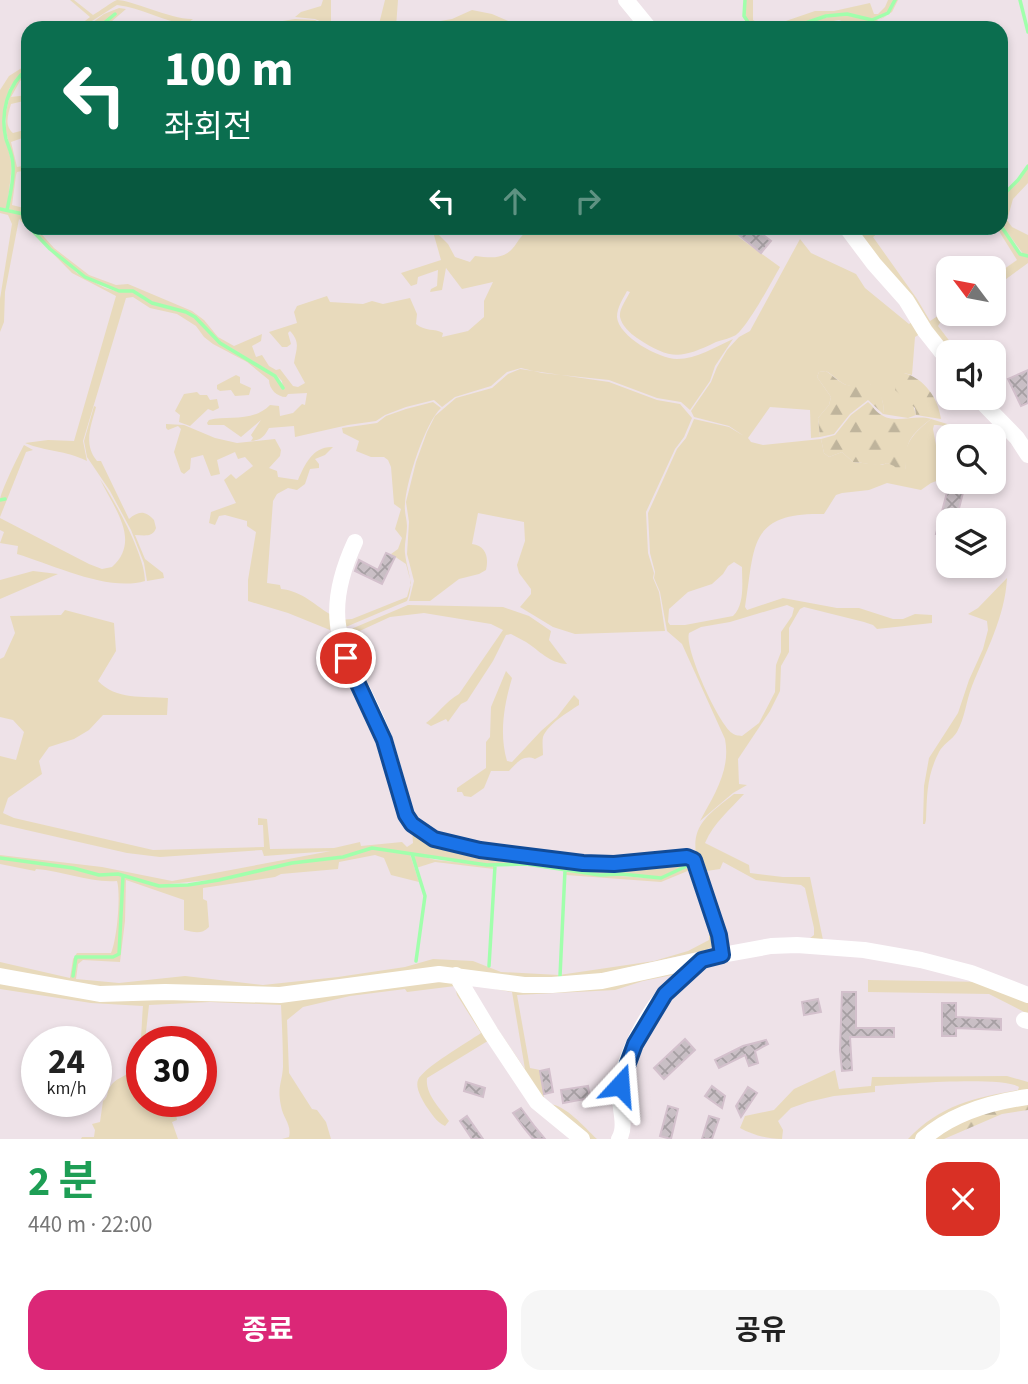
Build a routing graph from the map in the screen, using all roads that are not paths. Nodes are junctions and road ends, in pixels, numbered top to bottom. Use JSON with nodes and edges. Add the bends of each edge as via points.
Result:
{"nodes":[{"id":1,"x":626,"y":0,"type":"edge"},
{"id":2,"x":643,"y":21,"type":"edge"},
{"id":3,"x":852,"y":235,"type":"edge"},
{"id":4,"x":936,"y":345,"type":"edge"},
{"id":5,"x":990,"y":410,"type":"edge"},
{"id":6,"x":1028,"y":454,"type":"edge"},
{"id":7,"x":355,"y":542,"type":"dead end"},
{"id":8,"x":722,"y":955,"type":"junction"},
{"id":9,"x":702,"y":960,"type":"junction"},
{"id":10,"x":456,"y":975,"type":"junction"},
{"id":11,"x":0,"y":976,"type":"edge"},
{"id":12,"x":1028,"y":995,"type":"edge"},
{"id":13,"x":1028,"y":1097,"type":"edge"},
{"id":14,"x":582,"y":1139,"type":"edge"},
{"id":15,"x":619,"y":1139,"type":"edge"},
{"id":16,"x":923,"y":1139,"type":"edge"}],
"edges":[{"from":1,"to":2,"type":"street"},
{"from":3,"to":4,"type":"street"},
{"from":5,"to":6,"type":"street"},
{"from":7,"to":8,"type":"street","via":[[344,568],[338,632],[384,740],[412,824],[447,844],[528,856],[614,864],[687,857],[694,860]]},
{"from":8,"to":9,"type":"street"},
{"from":8,"to":12,"type":"street","via":[[797,945],[864,950],[946,965]]},
{"from":9,"to":10,"type":"street","via":[[602,981],[552,985]]},
{"from":9,"to":15,"type":"street","via":[[665,994],[635,1044],[620,1085],[624,1131]]},
{"from":10,"to":11,"type":"street","via":[[279,995],[100,994]]},
{"from":10,"to":14,"type":"street","via":[[537,1102]]},
{"from":13,"to":16,"type":"street","via":[[962,1114]]}]}
